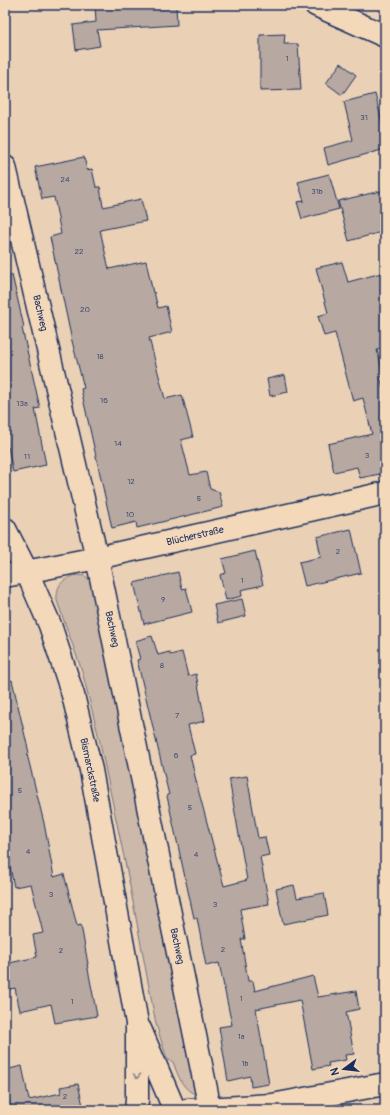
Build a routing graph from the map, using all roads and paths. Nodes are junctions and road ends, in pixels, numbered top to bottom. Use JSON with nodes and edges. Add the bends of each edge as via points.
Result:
{"nodes":[{"id":1,"x":316,"y":5,"type":"edge"},
{"id":2,"x":385,"y":36,"type":"edge"},
{"id":3,"x":5,"y":167,"type":"edge"},
{"id":4,"x":385,"y":493,"type":"edge"},
{"id":5,"x":5,"y":529,"type":"edge"},
{"id":6,"x":97,"y":558,"type":"junction"},
{"id":7,"x":27,"y":572,"type":"junction"},
{"id":8,"x":5,"y":576,"type":"edge"},
{"id":9,"x":137,"y":1023,"type":"junction"},
{"id":10,"x":385,"y":1084,"type":"edge"},
{"id":11,"x":207,"y":1094,"type":"dead end"},
{"id":12,"x":267,"y":1107,"type":"edge"},
{"id":13,"x":181,"y":1108,"type":"edge"},
{"id":14,"x":137,"y":1110,"type":"edge"}],
"edges":[{"from":1,"to":2,"type":"street"},
{"from":3,"to":6,"type":"street","name":"Bachweg"},
{"from":4,"to":6,"type":"street","name":"Blücherstraße"},
{"from":5,"to":7,"type":"street","name":"Bismarckstraße"},
{"from":6,"to":7,"type":"street","name":"Blücherstraße"},
{"from":6,"to":11,"type":"street","name":"Bachweg"},
{"from":7,"to":8,"type":"street","name":"Blücherstraße"},
{"from":7,"to":9,"type":"street","name":"Bismarckstraße","via":[[50,625],[73,695],[91,770]]},
{"from":9,"to":13,"type":"street","name":"Bismarckstraße"},
{"from":9,"to":14,"type":"street","name":"Bismarckstraße","one_way":true},
{"from":10,"to":12,"type":"street"},
{"from":12,"to":13,"type":"street"},
{"from":13,"to":14,"type":"street","via":[[166,1102],[153,1102]]}]}
